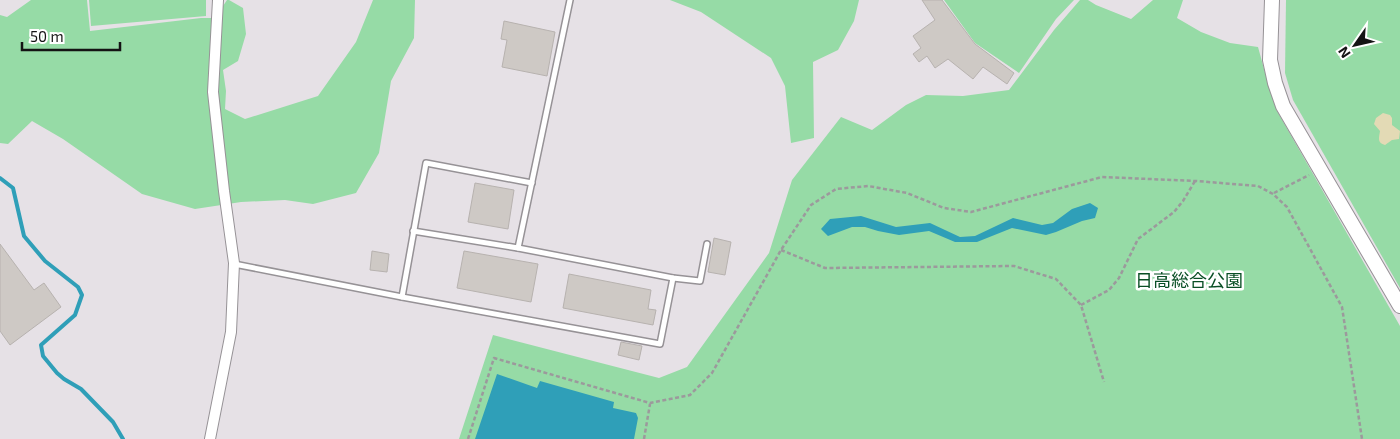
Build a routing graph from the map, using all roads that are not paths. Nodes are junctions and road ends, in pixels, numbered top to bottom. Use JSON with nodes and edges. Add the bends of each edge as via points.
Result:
{"nodes":[{"id":1,"x":218,"y":0,"type":"edge"},
{"id":2,"x":570,"y":0,"type":"edge"},
{"id":3,"x":1272,"y":0,"type":"edge"},
{"id":4,"x":532,"y":183,"type":"junction"},
{"id":5,"x":413,"y":231,"type":"junction"},
{"id":6,"x":706,"y":244,"type":"dead end"},
{"id":7,"x":518,"y":248,"type":"junction"},
{"id":8,"x":234,"y":264,"type":"junction"},
{"id":9,"x":673,"y":278,"type":"junction"},
{"id":10,"x":402,"y":297,"type":"junction"},
{"id":11,"x":1400,"y":306,"type":"edge"},
{"id":12,"x":210,"y":439,"type":"edge"}],
"edges":[{"from":1,"to":8,"type":"street","via":[[213,92]]},
{"from":2,"to":4,"type":"lane"},
{"from":3,"to":11,"type":"street","via":[[1270,60],[1283,106]]},
{"from":4,"to":5,"type":"lane","via":[[426,163]]},
{"from":4,"to":7,"type":"lane"},
{"from":5,"to":7,"type":"lane"},
{"from":5,"to":10,"type":"lane"},
{"from":6,"to":9,"type":"lane","via":[[700,281]]},
{"from":7,"to":9,"type":"lane"},
{"from":8,"to":10,"type":"lane"},
{"from":8,"to":12,"type":"street","via":[[230,332]]},
{"from":9,"to":10,"type":"lane","via":[[660,344]]}]}
